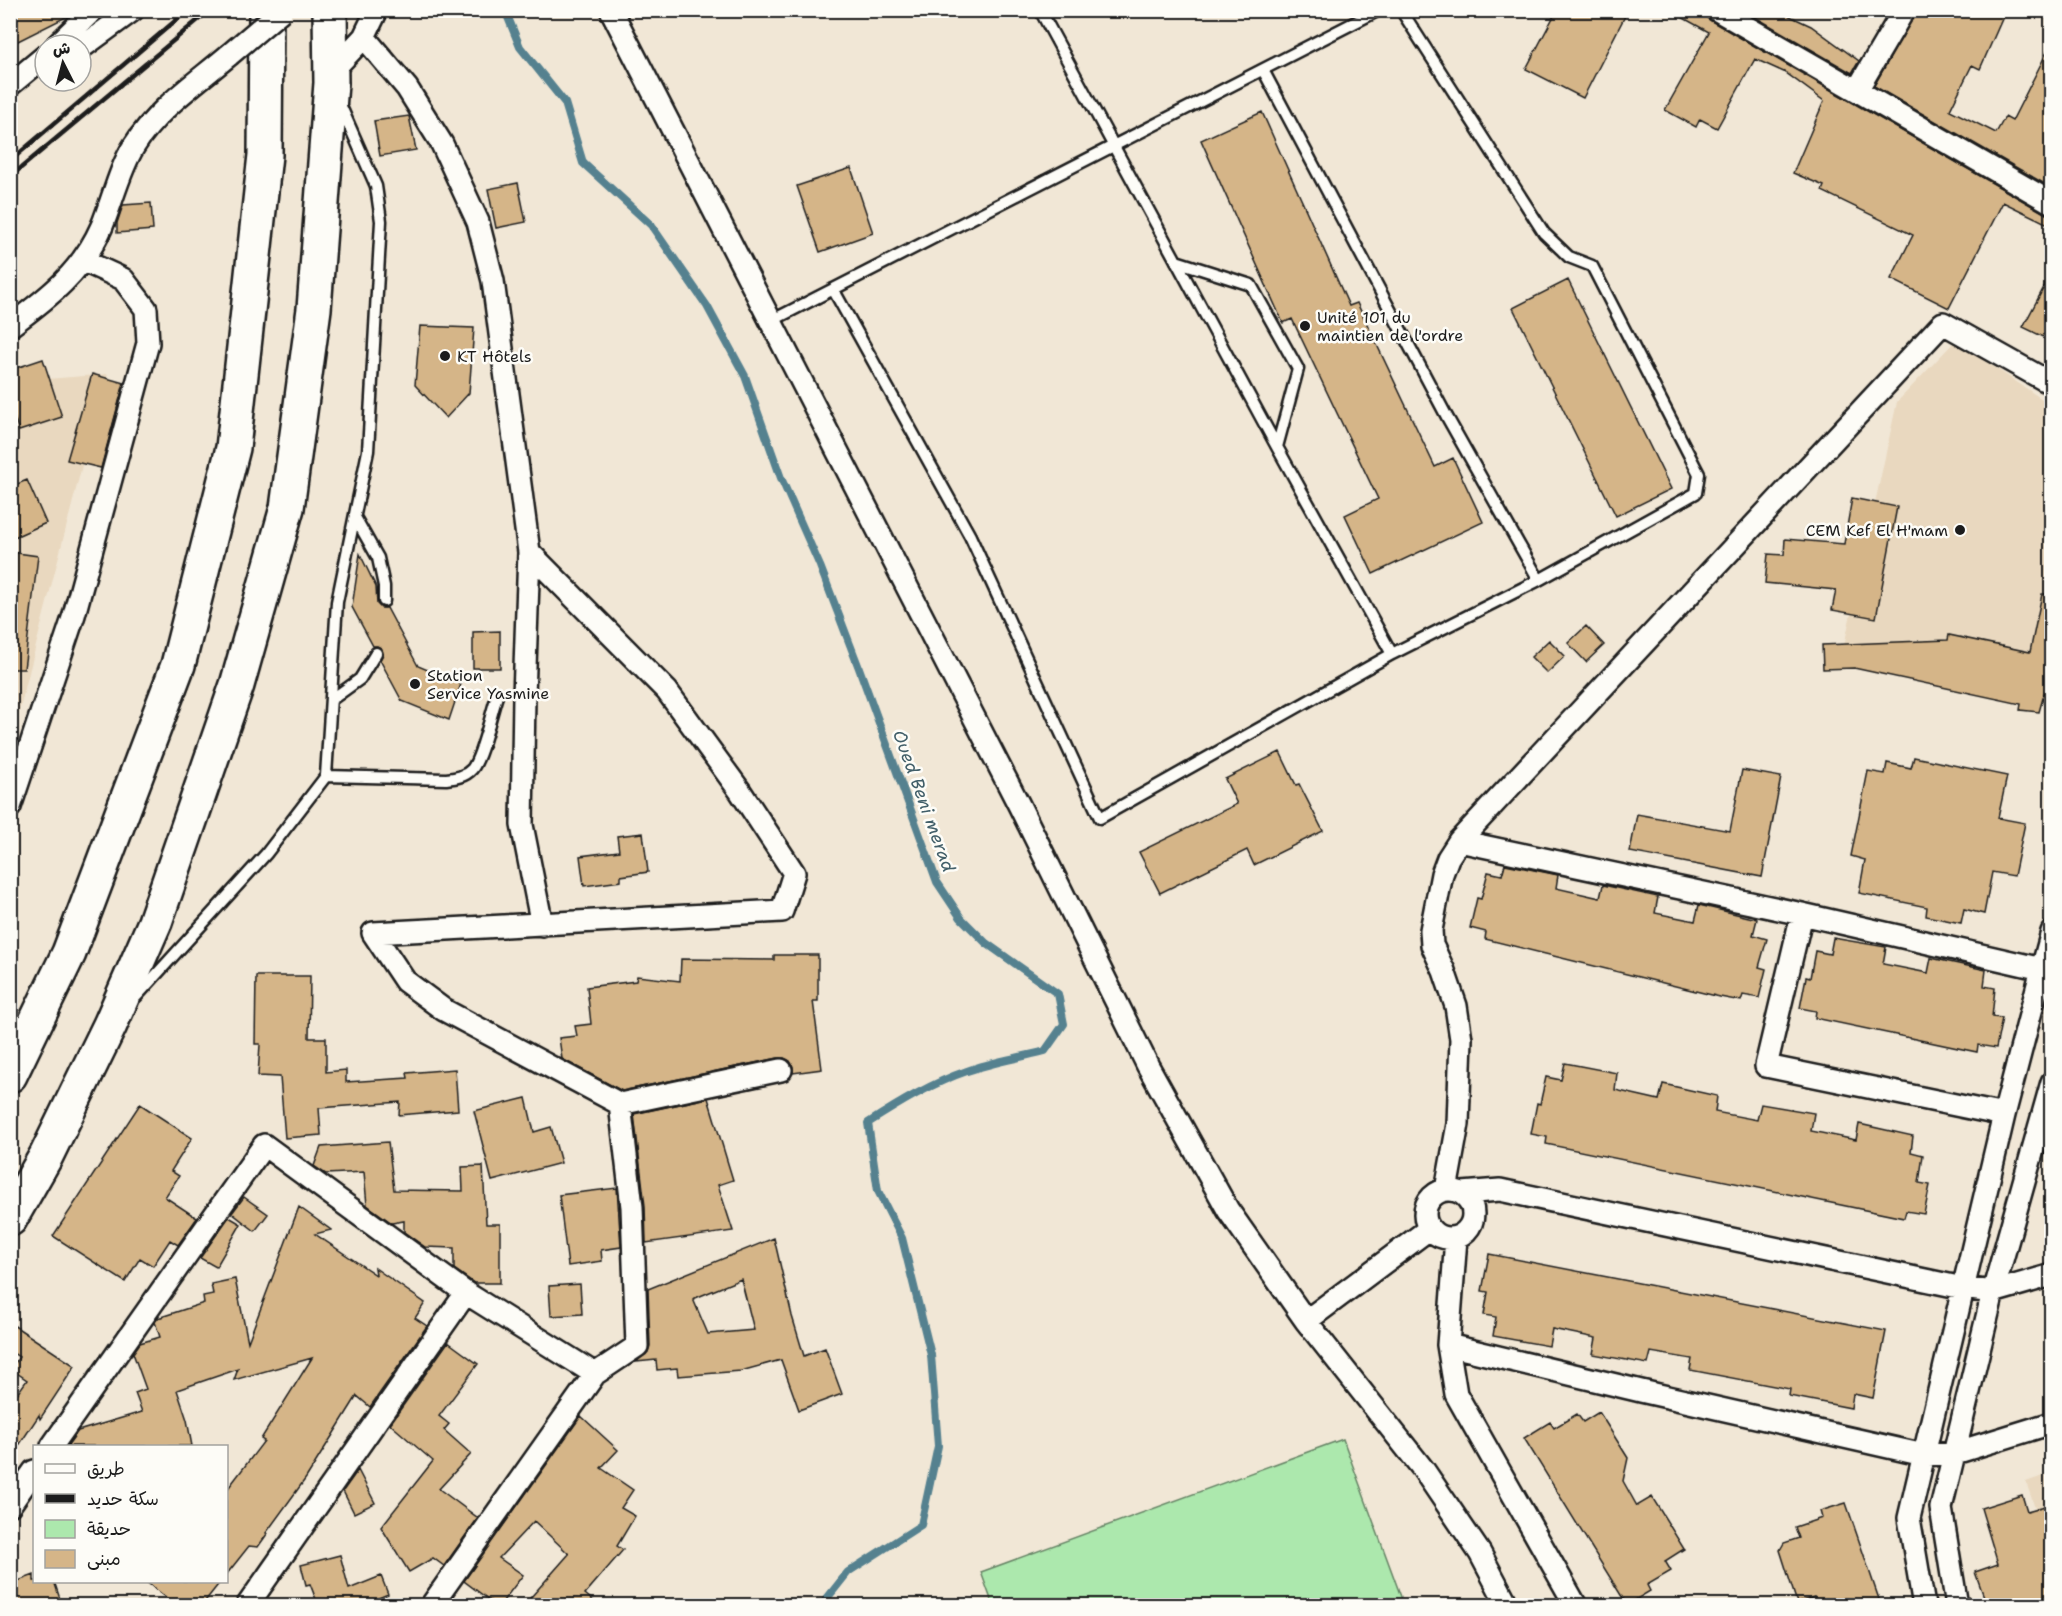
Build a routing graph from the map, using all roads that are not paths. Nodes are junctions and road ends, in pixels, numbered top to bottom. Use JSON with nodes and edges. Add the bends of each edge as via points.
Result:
{"nodes":[{"id":1,"x":93,"y":10,"type":"edge"},
{"id":2,"x":133,"y":10,"type":"edge"},
{"id":3,"x":266,"y":10,"type":"edge"},
{"id":4,"x":282,"y":10,"type":"edge"},
{"id":5,"x":330,"y":10,"type":"edge"},
{"id":6,"x":377,"y":10,"type":"edge"},
{"id":7,"x":611,"y":10,"type":"edge"},
{"id":8,"x":1040,"y":10,"type":"edge"},
{"id":9,"x":1379,"y":10,"type":"edge"},
{"id":10,"x":1401,"y":10,"type":"edge"},
{"id":11,"x":1717,"y":10,"type":"edge"},
{"id":12,"x":1904,"y":10,"type":"edge"},
{"id":13,"x":69,"y":33,"type":"edge"},
{"id":14,"x":363,"y":37,"type":"junction"},
{"id":15,"x":93,"y":39,"type":"edge"},
{"id":16,"x":33,"y":67,"type":"edge"},
{"id":17,"x":1263,"y":70,"type":"junction"},
{"id":18,"x":331,"y":77,"type":"junction"},
{"id":19,"x":10,"y":85,"type":"edge"},
{"id":20,"x":1857,"y":90,"type":"junction"},
{"id":21,"x":1114,"y":146,"type":"junction"},
{"id":22,"x":2051,"y":202,"type":"edge"},
{"id":23,"x":84,"y":261,"type":"junction"},
{"id":24,"x":1176,"y":261,"type":"junction"},
{"id":25,"x":833,"y":289,"type":"junction"},
{"id":26,"x":771,"y":321,"type":"junction"},
{"id":27,"x":10,"y":326,"type":"edge"},
{"id":28,"x":2052,"y":384,"type":"edge"},
{"id":29,"x":1277,"y":447,"type":"junction"},
{"id":30,"x":356,"y":519,"type":"junction"},
{"id":31,"x":529,"y":552,"type":"junction"},
{"id":32,"x":1539,"y":580,"type":"junction"},
{"id":33,"x":384,"y":602,"type":"dead end"},
{"id":34,"x":376,"y":653,"type":"dead end"},
{"id":35,"x":1392,"y":654,"type":"junction"},
{"id":36,"x":497,"y":696,"type":"dead end"},
{"id":37,"x":331,"y":700,"type":"junction"},
{"id":38,"x":326,"y":776,"type":"junction"},
{"id":39,"x":10,"y":807,"type":"edge"},
{"id":40,"x":1459,"y":841,"type":"junction"},
{"id":41,"x":1802,"y":914,"type":"junction"},
{"id":42,"x":542,"y":925,"type":"junction"},
{"id":43,"x":2052,"y":932,"type":"edge"},
{"id":44,"x":2047,"y":968,"type":"edge"},
{"id":45,"x":110,"y":1025,"type":"junction"},
{"id":46,"x":781,"y":1070,"type":"dead end"},
{"id":47,"x":10,"y":1075,"type":"edge"},
{"id":48,"x":2052,"y":1082,"type":"edge"},
{"id":49,"x":620,"y":1104,"type":"junction"},
{"id":50,"x":2004,"y":1115,"type":"junction"},
{"id":51,"x":1454,"y":1192,"type":"junction"},
{"id":52,"x":10,"y":1219,"type":"edge"},
{"id":53,"x":1429,"y":1229,"type":"junction"},
{"id":54,"x":1456,"y":1238,"type":"junction"},
{"id":55,"x":2052,"y":1275,"type":"edge"},
{"id":56,"x":1963,"y":1288,"type":"junction"},
{"id":57,"x":1993,"y":1292,"type":"junction"},
{"id":58,"x":466,"y":1293,"type":"junction"},
{"id":59,"x":1306,"y":1321,"type":"junction"},
{"id":60,"x":1448,"y":1345,"type":"junction"},
{"id":61,"x":595,"y":1374,"type":"junction"},
{"id":62,"x":2052,"y":1423,"type":"edge"},
{"id":63,"x":53,"y":1445,"type":"edge"},
{"id":64,"x":1955,"y":1453,"type":"junction"},
{"id":65,"x":1924,"y":1455,"type":"junction"},
{"id":66,"x":33,"y":1472,"type":"edge"},
{"id":67,"x":10,"y":1505,"type":"edge"},
{"id":68,"x":247,"y":1605,"type":"edge"},
{"id":69,"x":431,"y":1605,"type":"edge"},
{"id":70,"x":1508,"y":1605,"type":"edge"},
{"id":71,"x":1576,"y":1605,"type":"edge"},
{"id":72,"x":1924,"y":1605,"type":"edge"},
{"id":73,"x":1957,"y":1605,"type":"edge"}],
"edges":[{"from":1,"to":13,"type":"street"},
{"from":2,"to":15,"type":"street"},
{"from":3,"to":47,"type":"highway","via":[[265,155],[233,448],[178,665],[69,953]]},
{"from":4,"to":23,"type":"street","bridge":true,"via":[[142,134],[132,148]]},
{"from":5,"to":18,"type":"highway"},
{"from":6,"to":14,"type":"street"},
{"from":7,"to":26,"type":"street"},
{"from":8,"to":21,"type":"lane"},
{"from":9,"to":17,"type":"lane"},
{"from":10,"to":32,"type":"lane","via":[[1544,233],[1569,257],[1592,266],[1699,474],[1696,493]]},
{"from":11,"to":20,"type":"street"},
{"from":12,"to":20,"type":"street"},
{"from":14,"to":18,"type":"street"},
{"from":14,"to":31,"type":"street","via":[[407,88],[442,144],[478,222],[493,281]]},
{"from":16,"to":19,"type":"street"},
{"from":17,"to":21,"type":"lane"},
{"from":17,"to":32,"type":"lane","via":[[1447,417]]},
{"from":18,"to":30,"type":"lane","via":[[371,171],[380,203],[370,432]]},
{"from":18,"to":45,"type":"highway","via":[[314,309],[287,508],[234,696],[155,922]]},
{"from":20,"to":22,"type":"street"},
{"from":21,"to":24,"type":"lane"},
{"from":21,"to":25,"type":"lane"},
{"from":23,"to":27,"type":"street","via":[[72,276]]},
{"from":23,"to":39,"type":"street","via":[[123,279],[146,309],[148,343],[74,615]]},
{"from":24,"to":29,"type":"lane"},
{"from":24,"to":29,"type":"lane","via":[[1251,285],[1298,369]]},
{"from":25,"to":26,"type":"lane"},
{"from":25,"to":35,"type":"lane","via":[[970,536],[1100,818]]},
{"from":26,"to":59,"type":"street","via":[[1148,1066],[1228,1210]]},
{"from":28,"to":40,"type":"street","via":[[1943,323]]},
{"from":29,"to":35,"type":"lane"},
{"from":30,"to":33,"type":"lane","via":[[378,558]]},
{"from":30,"to":37,"type":"lane","via":[[337,602]]},
{"from":31,"to":42,"type":"street","via":[[522,825]]},
{"from":31,"to":42,"type":"street","via":[[667,691],[794,873],[782,911]]},
{"from":32,"to":35,"type":"lane"},
{"from":34,"to":37,"type":"lane","via":[[360,679]]},
{"from":36,"to":38,"type":"lane","via":[[477,761],[466,774],[446,779]]},
{"from":37,"to":38,"type":"lane"},
{"from":38,"to":45,"type":"lane","via":[[266,854]]},
{"from":40,"to":41,"type":"street"},
{"from":40,"to":51,"type":"street","via":[[1442,874],[1431,930],[1432,945],[1456,1006],[1461,1039]]},
{"from":41,"to":44,"type":"street"},
{"from":41,"to":50,"type":"street","via":[[1766,1066]]},
{"from":42,"to":49,"type":"street","via":[[373,933],[405,981],[444,1010]]},
{"from":43,"to":44,"type":"street"},
{"from":44,"to":50,"type":"street"},
{"from":45,"to":52,"type":"highway","via":[[46,1156]]},
{"from":46,"to":49,"type":"street"},
{"from":48,"to":57,"type":"street"},
{"from":49,"to":61,"type":"street","via":[[632,1207],[638,1347]]},
{"from":50,"to":56,"type":"street"},
{"from":51,"to":53,"type":"street","via":[[1431,1197],[1426,1205],[1425,1222]]},
{"from":51,"to":54,"type":"street","via":[[1469,1199],[1474,1215],[1468,1230]]},
{"from":51,"to":56,"type":"street","via":[[1500,1190]]},
{"from":53,"to":54,"type":"street","via":[[1441,1238]]},
{"from":53,"to":59,"type":"street"},
{"from":54,"to":60,"type":"street"},
{"from":55,"to":57,"type":"street"},
{"from":56,"to":57,"type":"street"},
{"from":56,"to":65,"type":"street"},
{"from":57,"to":64,"type":"street"},
{"from":58,"to":61,"type":"street"},
{"from":58,"to":63,"type":"street","via":[[264,1145]]},
{"from":58,"to":68,"type":"street"},
{"from":59,"to":70,"type":"street","via":[[1423,1469],[1480,1554]]},
{"from":60,"to":65,"type":"street"},
{"from":60,"to":71,"type":"street","via":[[1456,1394]]},
{"from":61,"to":69,"type":"street"},
{"from":62,"to":64,"type":"street"},
{"from":64,"to":65,"type":"street"},
{"from":64,"to":73,"type":"street","via":[[1941,1508]]},
{"from":65,"to":72,"type":"street","via":[[1909,1518]]},
{"from":66,"to":67,"type":"street"}]}
